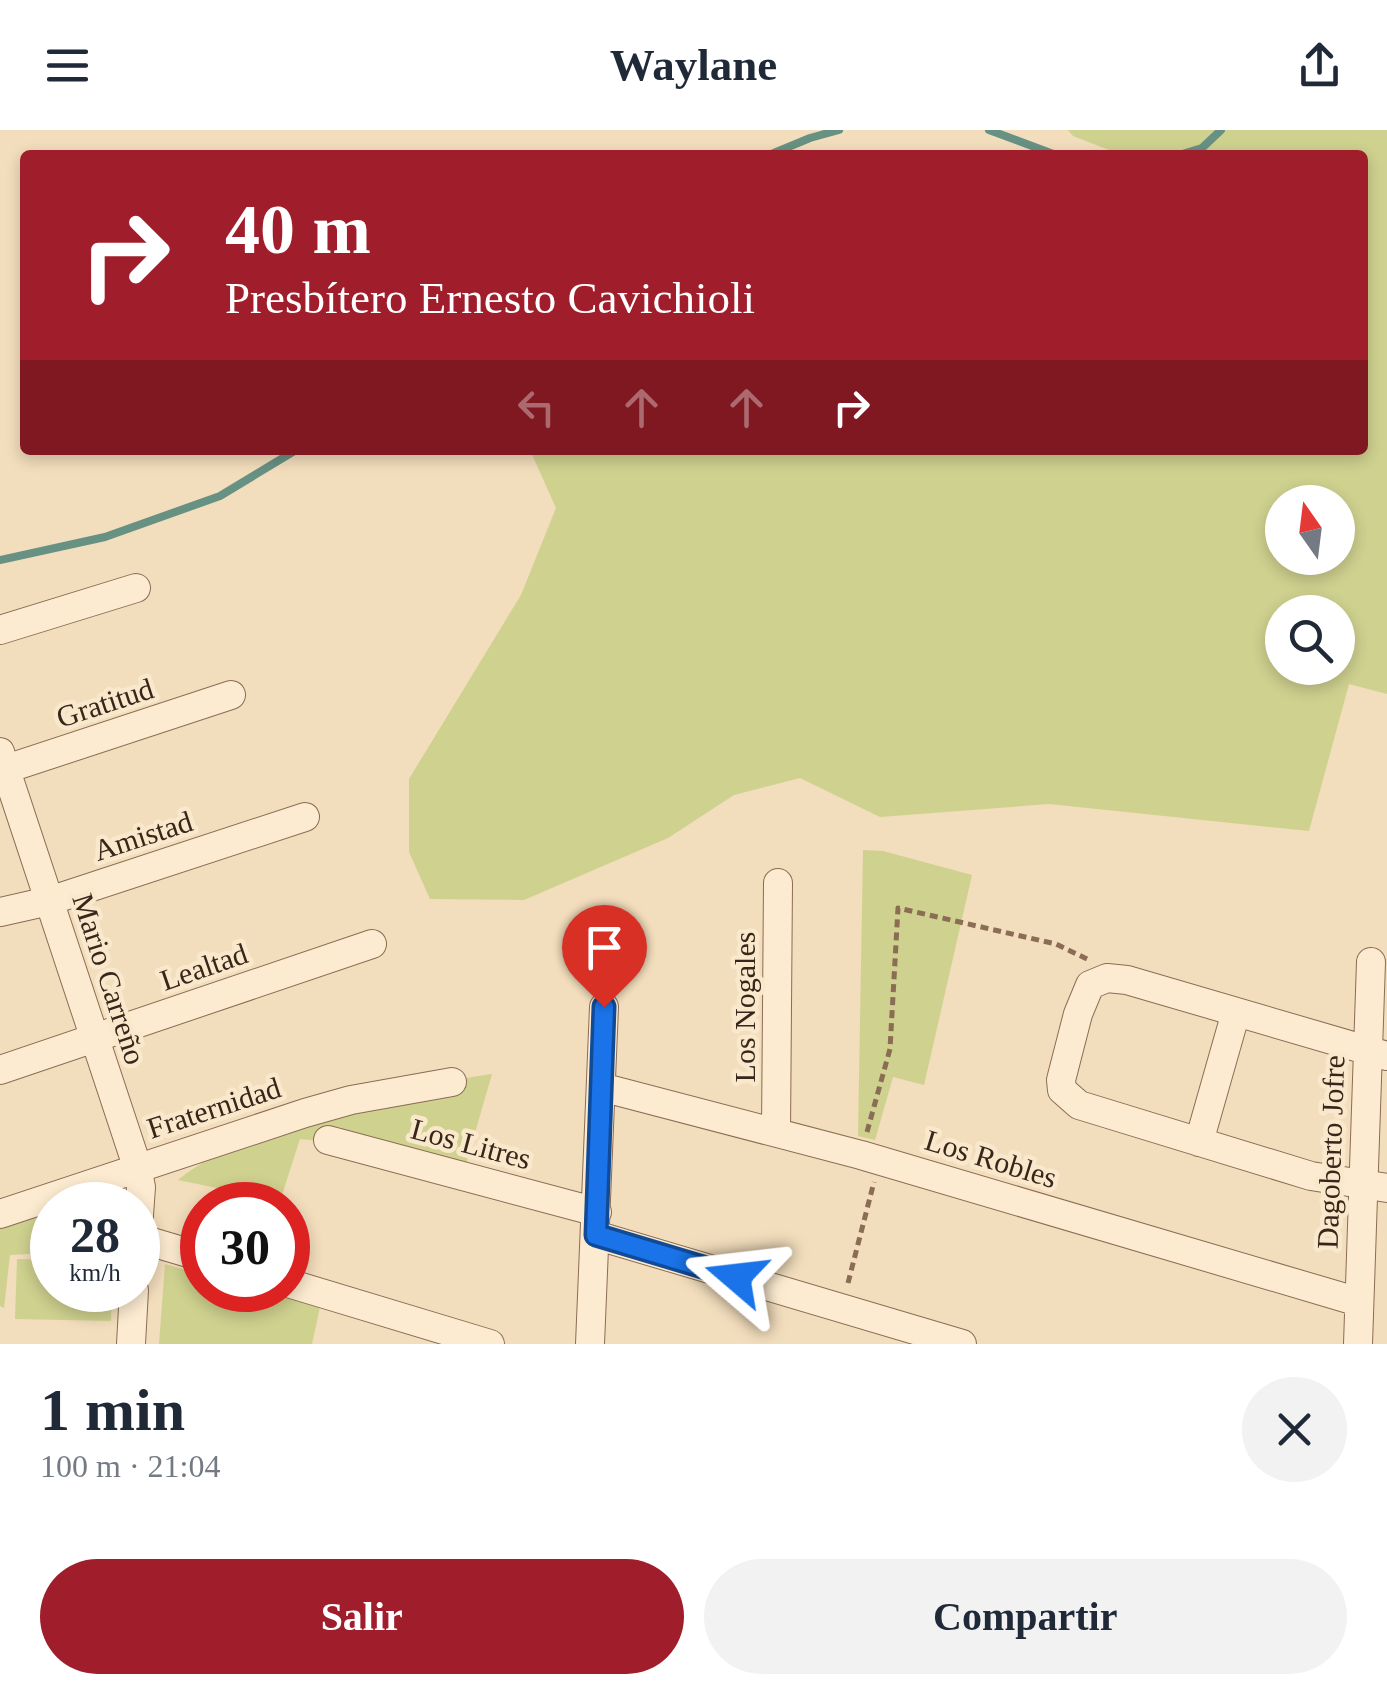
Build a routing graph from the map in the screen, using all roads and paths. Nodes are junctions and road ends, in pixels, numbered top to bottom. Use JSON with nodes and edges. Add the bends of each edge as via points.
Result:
{"nodes":[{"id":1,"x":136,"y":588,"type":"dead end"},
{"id":2,"x":0,"y":630,"type":"edge"},
{"id":3,"x":231,"y":696,"type":"dead end"},
{"id":4,"x":2,"y":764,"type":"edge"},
{"id":5,"x":304,"y":817,"type":"dead end"},
{"id":6,"x":778,"y":883,"type":"dead end"},
{"id":7,"x":48,"y":901,"type":"junction"},
{"id":8,"x":0,"y":912,"type":"edge"},
{"id":9,"x":372,"y":944,"type":"dead end"},
{"id":10,"x":1370,"y":962,"type":"dead end"},
{"id":11,"x":1107,"y":978,"type":"junction"},
{"id":12,"x":604,"y":1007,"type":"dead end"},
{"id":13,"x":1236,"y":1012,"type":"junction"},
{"id":14,"x":94,"y":1039,"type":"junction"},
{"id":15,"x":1377,"y":1053,"type":"edge"},
{"id":16,"x":0,"y":1070,"type":"edge"},
{"id":17,"x":452,"y":1082,"type":"dead end"},
{"id":18,"x":601,"y":1087,"type":"junction"},
{"id":19,"x":776,"y":1132,"type":"junction"},
{"id":20,"x":328,"y":1140,"type":"dead end"},
{"id":21,"x":1199,"y":1142,"type":"junction"},
{"id":22,"x":870,"y":1157,"type":"junction"},
{"id":23,"x":137,"y":1166,"type":"junction"},
{"id":24,"x":140,"y":1182,"type":"edge"},
{"id":25,"x":1374,"y":1187,"type":"edge"},
{"id":26,"x":0,"y":1214,"type":"edge"},
{"id":27,"x":596,"y":1223,"type":"junction"},
{"id":28,"x":310,"y":1290,"type":"edge"},
{"id":29,"x":1359,"y":1302,"type":"junction"},
{"id":30,"x":841,"y":1308,"type":"junction"},
{"id":31,"x":133,"y":1312,"type":"edge"},
{"id":32,"x":131,"y":1344,"type":"edge"},
{"id":33,"x":490,"y":1344,"type":"edge"},
{"id":34,"x":590,"y":1344,"type":"edge"},
{"id":35,"x":962,"y":1344,"type":"edge"},
{"id":36,"x":1358,"y":1344,"type":"edge"}],
"edges":[{"from":1,"to":2,"type":"street"},
{"from":3,"to":4,"type":"street","name":"Gratitud"},
{"from":4,"to":7,"type":"street","name":"Mario Carreño"},
{"from":5,"to":7,"type":"street","name":"Amistad"},
{"from":6,"to":19,"type":"street","name":"Los Nogales"},
{"from":7,"to":8,"type":"street","name":"Amistad"},
{"from":7,"to":14,"type":"street","name":"Mario Carreño"},
{"from":9,"to":14,"type":"street","name":"Lealtad"},
{"from":10,"to":15,"type":"street","name":"Dagoberto Jofre"},
{"from":11,"to":13,"type":"street"},
{"from":11,"to":21,"type":"street","via":[[1090,985],[1078,1014],[1062,1090],[1079,1105]]},
{"from":11,"to":22,"type":"path","via":[[1085,956],[1056,944],[898,908],[890,1048]]},
{"from":12,"to":18,"type":"street"},
{"from":13,"to":15,"type":"street"},
{"from":13,"to":21,"type":"street"},
{"from":14,"to":16,"type":"street","name":"Lealtad"},
{"from":14,"to":23,"type":"street","name":"Mario Carreño"},
{"from":15,"to":25,"type":"street","name":"Dagoberto Jofre"},
{"from":17,"to":23,"type":"street","name":"Fraternidad","via":[[351,1100]]},
{"from":18,"to":19,"type":"street","name":"Los Robles"},
{"from":18,"to":27,"type":"street"},
{"from":19,"to":22,"type":"street","name":"Los Robles"},
{"from":20,"to":27,"type":"street","name":"Los Litres"},
{"from":21,"to":25,"type":"street","via":[[1311,1176]]},
{"from":22,"to":29,"type":"street","name":"Los Robles"},
{"from":22,"to":30,"type":"path"},
{"from":23,"to":24,"type":"street","name":"Mario Carreño"},
{"from":23,"to":26,"type":"street","name":"Fraternidad"},
{"from":25,"to":29,"type":"street","name":"Dagoberto Jofre"},
{"from":27,"to":30,"type":"street","name":"Los Litres"},
{"from":27,"to":34,"type":"street"},
{"from":28,"to":33,"type":"street"},
{"from":29,"to":36,"type":"street","name":"Dagoberto Jofre"},
{"from":30,"to":35,"type":"street","name":"Los Litres"},
{"from":31,"to":32,"type":"street"}]}
